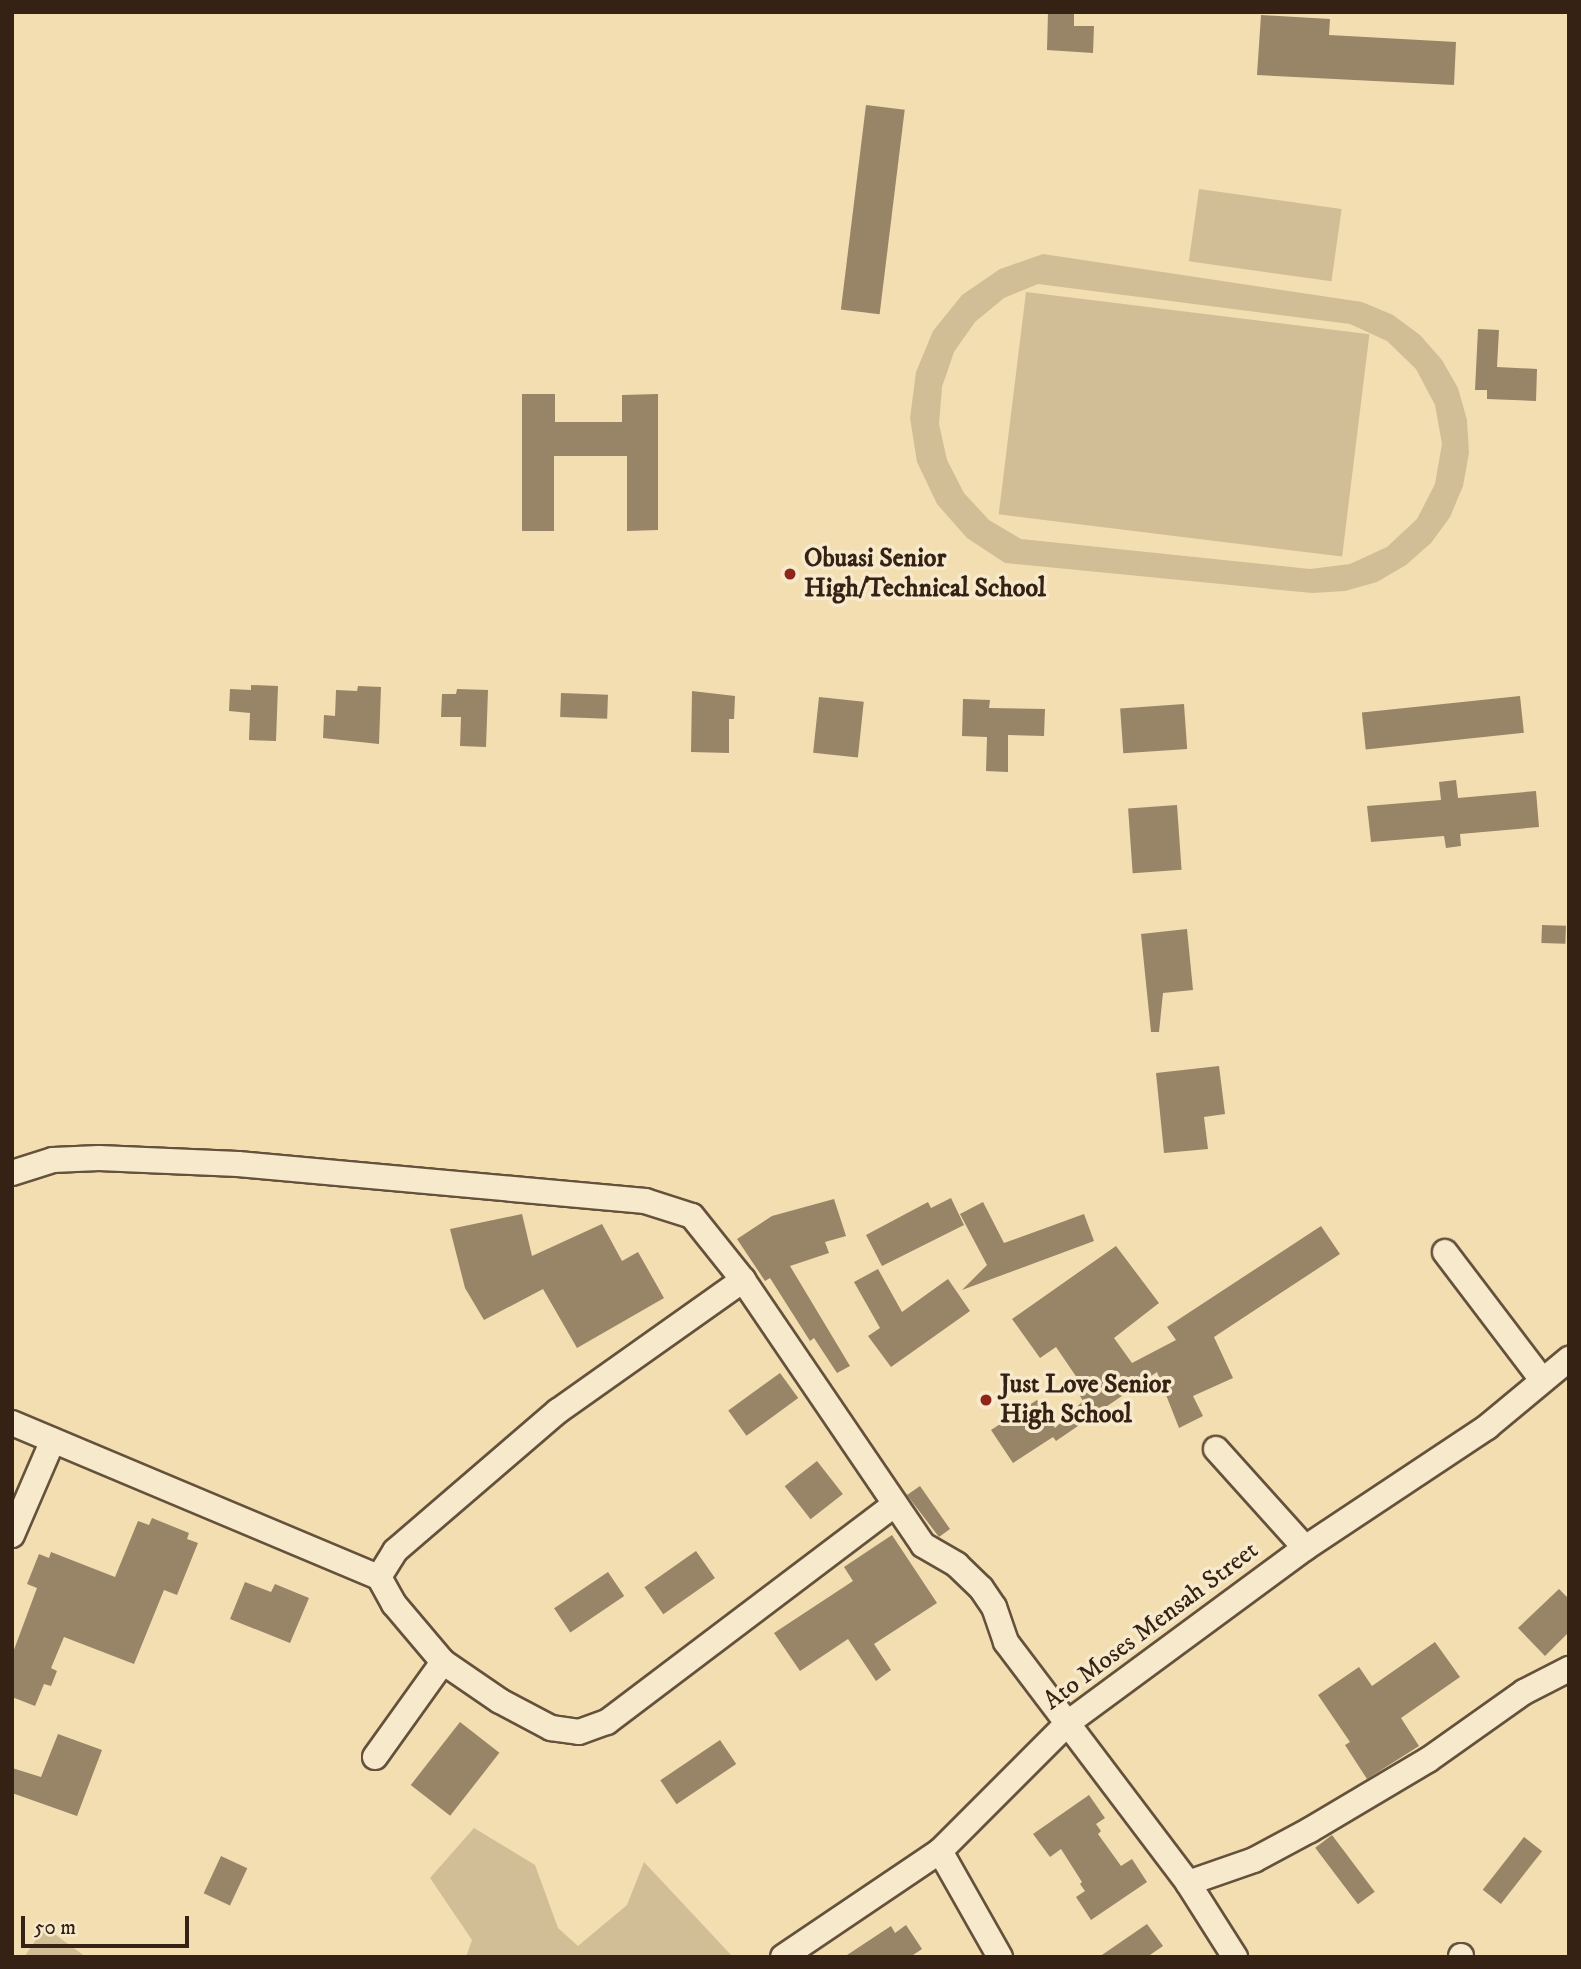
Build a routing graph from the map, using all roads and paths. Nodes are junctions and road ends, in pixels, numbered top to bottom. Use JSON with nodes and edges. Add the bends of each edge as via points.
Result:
{"nodes":[{"id":1,"x":12,"y":1173,"type":"edge"},
{"id":2,"x":1445,"y":1252,"type":"dead end"},
{"id":3,"x":743,"y":1280,"type":"junction"},
{"id":4,"x":1569,"y":1359,"type":"edge"},
{"id":5,"x":1542,"y":1380,"type":"junction"},
{"id":6,"x":12,"y":1423,"type":"edge"},
{"id":7,"x":53,"y":1440,"type":"junction"},
{"id":8,"x":1216,"y":1449,"type":"dead end"},
{"id":9,"x":895,"y":1504,"type":"junction"},
{"id":10,"x":12,"y":1535,"type":"edge"},
{"id":11,"x":1306,"y":1548,"type":"junction"},
{"id":12,"x":379,"y":1577,"type":"junction"},
{"id":13,"x":443,"y":1662,"type":"junction"},
{"id":14,"x":1569,"y":1669,"type":"edge"},
{"id":15,"x":1069,"y":1722,"type":"junction"},
{"id":16,"x":375,"y":1757,"type":"dead end"},
{"id":17,"x":940,"y":1850,"type":"junction"},
{"id":18,"x":1188,"y":1883,"type":"junction"},
{"id":19,"x":783,"y":1957,"type":"edge"},
{"id":20,"x":1000,"y":1957,"type":"edge"},
{"id":21,"x":1235,"y":1957,"type":"edge"}],
"edges":[{"from":1,"to":3,"type":"street","via":[[53,1160],[99,1158],[276,1167],[645,1201],[692,1216]]},
{"from":2,"to":5,"type":"street"},
{"from":3,"to":9,"type":"street"},
{"from":3,"to":12,"type":"street","via":[[558,1411],[395,1551]]},
{"from":4,"to":5,"type":"street","name":"Ato Moses Mensah Street"},
{"from":5,"to":11,"type":"street","name":"Ato Moses Mensah Street","via":[[1487,1427]]},
{"from":6,"to":7,"type":"street"},
{"from":7,"to":10,"type":"street"},
{"from":7,"to":12,"type":"street"},
{"from":8,"to":11,"type":"street"},
{"from":9,"to":13,"type":"street","via":[[607,1722],[579,1732],[551,1728],[499,1701]]},
{"from":9,"to":15,"type":"street","via":[[923,1545],[957,1565],[981,1588],[994,1607],[1006,1642]]},
{"from":11,"to":15,"type":"street","name":"Ato Moses Mensah Street"},
{"from":12,"to":13,"type":"street","via":[[394,1604]]},
{"from":13,"to":16,"type":"street"},
{"from":14,"to":18,"type":"street","via":[[1524,1692],[1427,1760],[1310,1830],[1254,1860]]},
{"from":15,"to":17,"type":"street","name":"Ato Moses Mensah Street"},
{"from":15,"to":18,"type":"street"},
{"from":17,"to":19,"type":"street","name":"Ato Moses Mensah Street"},
{"from":17,"to":20,"type":"street"},
{"from":18,"to":21,"type":"street"}]}
